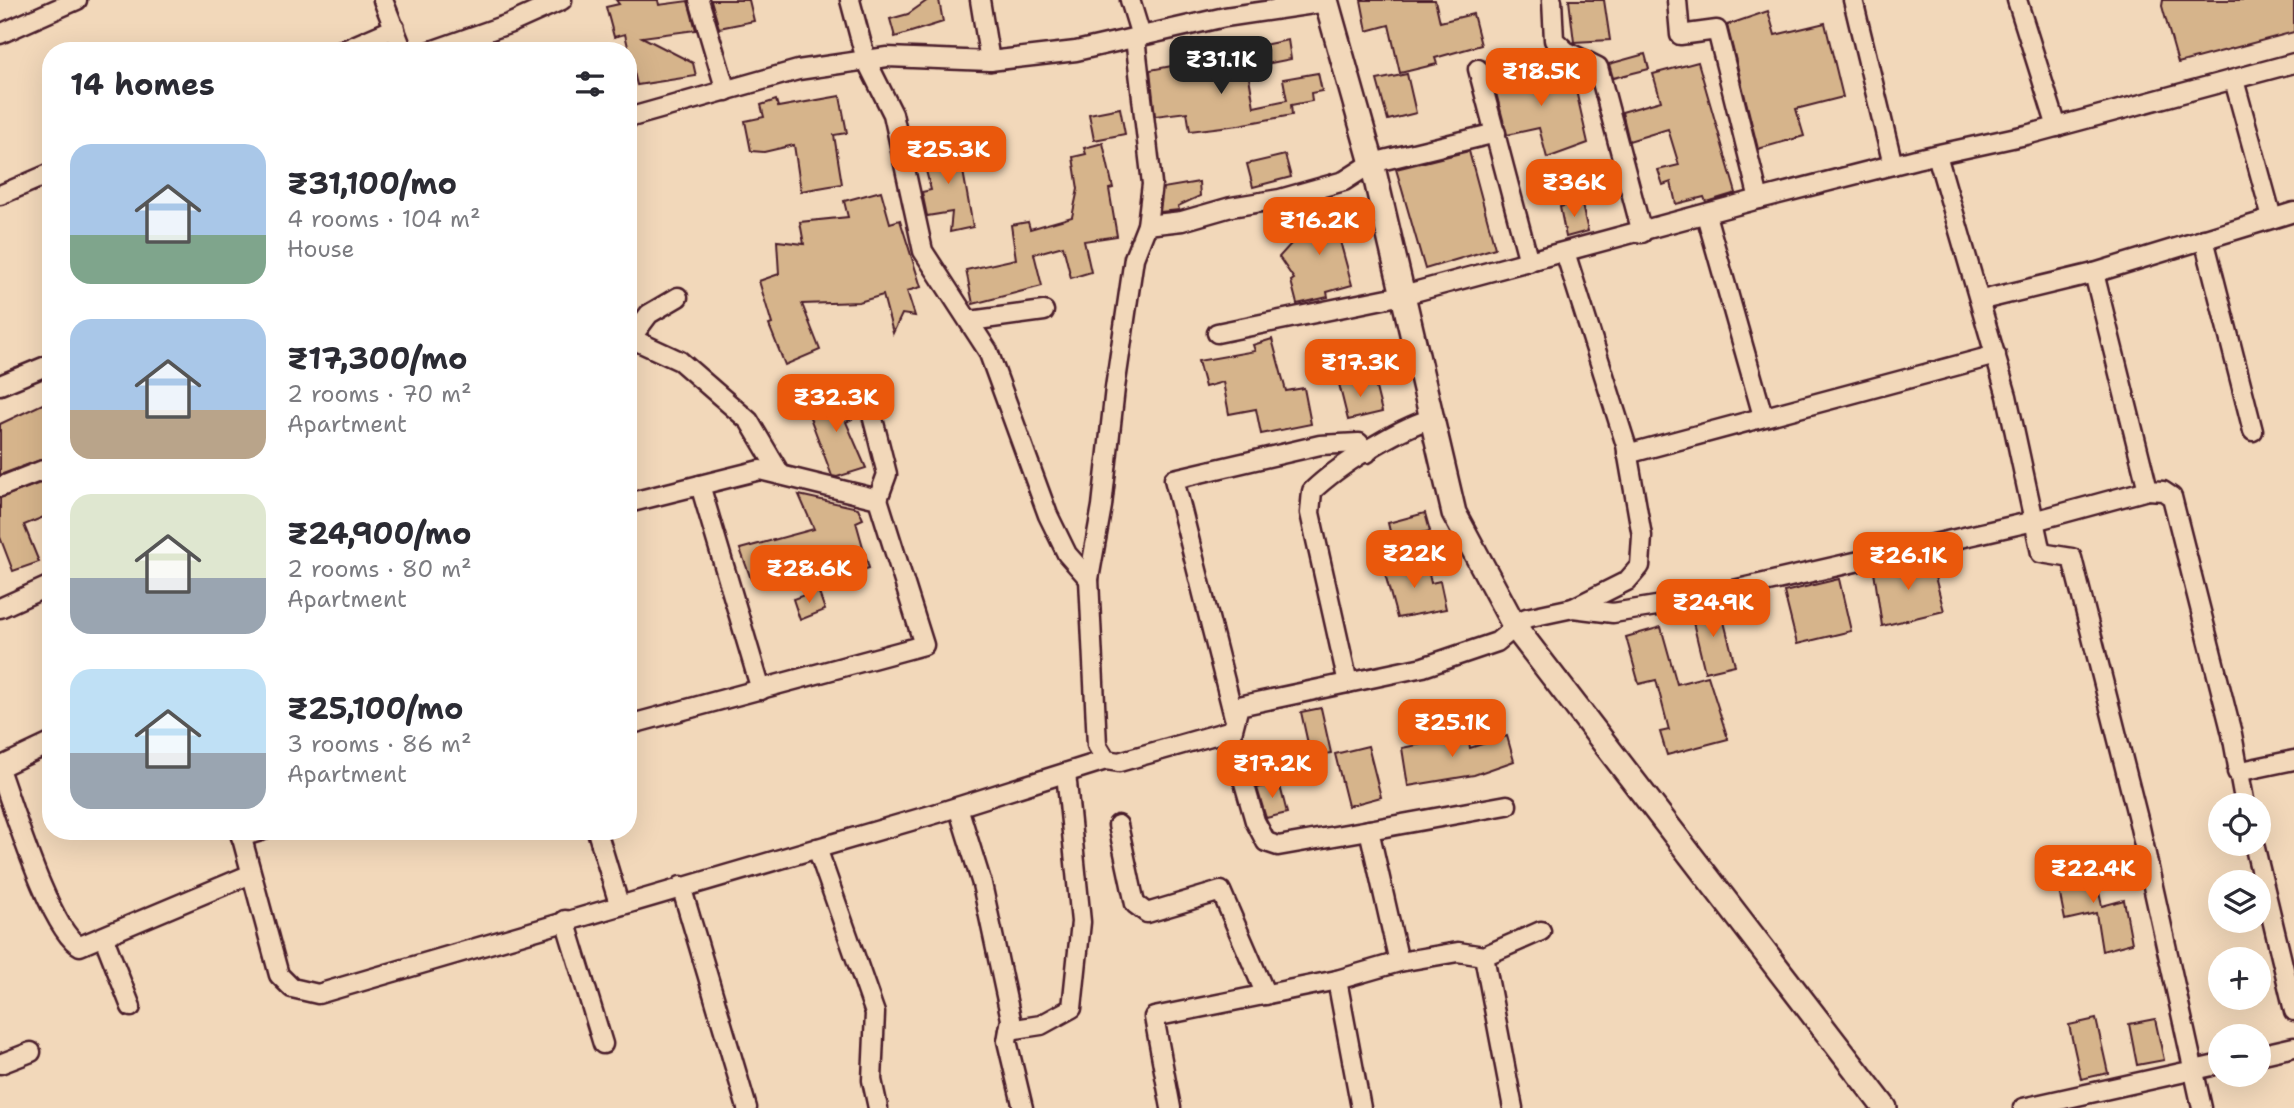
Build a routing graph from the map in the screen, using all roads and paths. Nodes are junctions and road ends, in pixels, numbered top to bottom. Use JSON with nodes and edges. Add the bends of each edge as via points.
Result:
{"nodes":[{"id":1,"x":77,"y":0,"type":"edge"},
{"id":2,"x":383,"y":0,"type":"edge"},
{"id":3,"x":562,"y":0,"type":"edge"},
{"id":4,"x":699,"y":0,"type":"edge"},
{"id":5,"x":850,"y":0,"type":"edge"},
{"id":6,"x":980,"y":0,"type":"edge"},
{"id":7,"x":1130,"y":0,"type":"edge"},
{"id":8,"x":1552,"y":0,"type":"edge"},
{"id":9,"x":1677,"y":0,"type":"edge"},
{"id":10,"x":1853,"y":0,"type":"edge"},
{"id":11,"x":2017,"y":0,"type":"edge"},
{"id":12,"x":1326,"y":1,"type":"edge"},
{"id":13,"x":395,"y":28,"type":"junction"},
{"id":14,"x":0,"y":34,"type":"edge"},
{"id":15,"x":1138,"y":37,"type":"junction"},
{"id":16,"x":363,"y":42,"type":"edge"},
{"id":17,"x":400,"y":42,"type":"edge"},
{"id":18,"x":457,"y":42,"type":"edge"},
{"id":19,"x":866,"y":60,"type":"junction"},
{"id":20,"x":990,"y":61,"type":"junction"},
{"id":21,"x":2294,"y":63,"type":"edge"},
{"id":22,"x":1478,"y":69,"type":"dead end"},
{"id":23,"x":2234,"y":80,"type":"junction"},
{"id":24,"x":726,"y":91,"type":"junction"},
{"id":25,"x":637,"y":116,"type":"edge"},
{"id":26,"x":2056,"y":127,"type":"junction"},
{"id":27,"x":1496,"y":133,"type":"junction"},
{"id":28,"x":1937,"y":155,"type":"junction"},
{"id":29,"x":1372,"y":163,"type":"junction"},
{"id":30,"x":1893,"y":165,"type":"junction"},
{"id":31,"x":42,"y":177,"type":"edge"},
{"id":32,"x":0,"y":195,"type":"edge"},
{"id":33,"x":1759,"y":199,"type":"junction"},
{"id":34,"x":2294,"y":212,"type":"edge"},
{"id":35,"x":1706,"y":215,"type":"junction"},
{"id":36,"x":2272,"y":218,"type":"junction"},
{"id":37,"x":1147,"y":225,"type":"junction"},
{"id":38,"x":1642,"y":233,"type":"junction"},
{"id":39,"x":2204,"y":239,"type":"junction"},
{"id":40,"x":1565,"y":253,"type":"junction"},
{"id":41,"x":1529,"y":262,"type":"junction"},
{"id":42,"x":2094,"y":272,"type":"junction"},
{"id":43,"x":1403,"y":295,"type":"junction"},
{"id":44,"x":678,"y":297,"type":"dead end"},
{"id":45,"x":1982,"y":300,"type":"junction"},
{"id":46,"x":1044,"y":311,"type":"dead end"},
{"id":47,"x":970,"y":321,"type":"junction"},
{"id":48,"x":637,"y":329,"type":"edge"},
{"id":49,"x":1217,"y":333,"type":"dead end"},
{"id":50,"x":637,"y":340,"type":"edge"},
{"id":51,"x":1996,"y":355,"type":"junction"},
{"id":52,"x":42,"y":369,"type":"edge"},
{"id":53,"x":0,"y":385,"type":"edge"},
{"id":54,"x":871,"y":411,"type":"dead end"},
{"id":55,"x":1763,"y":416,"type":"junction"},
{"id":56,"x":1430,"y":419,"type":"junction"},
{"id":57,"x":2253,"y":431,"type":"dead end"},
{"id":58,"x":1367,"y":453,"type":"junction"},
{"id":59,"x":1628,"y":454,"type":"junction"},
{"id":60,"x":42,"y":471,"type":"edge"},
{"id":61,"x":781,"y":475,"type":"junction"},
{"id":62,"x":700,"y":485,"type":"junction"},
{"id":63,"x":0,"y":487,"type":"edge"},
{"id":64,"x":2148,"y":490,"type":"junction"},
{"id":65,"x":637,"y":499,"type":"edge"},
{"id":66,"x":878,"y":499,"type":"junction"},
{"id":67,"x":2034,"y":521,"type":"junction"},
{"id":68,"x":1089,"y":579,"type":"junction"},
{"id":69,"x":42,"y":589,"type":"edge"},
{"id":70,"x":0,"y":608,"type":"edge"},
{"id":71,"x":1573,"y":608,"type":"junction"},
{"id":72,"x":1515,"y":627,"type":"junction"},
{"id":73,"x":1348,"y":683,"type":"junction"},
{"id":74,"x":761,"y":690,"type":"junction"},
{"id":75,"x":637,"y":722,"type":"edge"},
{"id":76,"x":1233,"y":723,"type":"junction"},
{"id":77,"x":42,"y":747,"type":"edge"},
{"id":78,"x":1107,"y":760,"type":"junction"},
{"id":79,"x":2294,"y":760,"type":"edge"},
{"id":80,"x":0,"y":767,"type":"edge"},
{"id":81,"x":0,"y":772,"type":"edge"},
{"id":82,"x":2237,"y":772,"type":"junction"},
{"id":83,"x":1066,"y":773,"type":"junction"},
{"id":84,"x":2242,"y":793,"type":"edge"},
{"id":85,"x":1507,"y":805,"type":"dead end"},
{"id":86,"x":958,"y":807,"type":"junction"},
{"id":87,"x":1118,"y":825,"type":"dead end"},
{"id":88,"x":1369,"y":830,"type":"junction"},
{"id":89,"x":242,"y":840,"type":"edge"},
{"id":90,"x":600,"y":840,"type":"edge"},
{"id":91,"x":817,"y":848,"type":"junction"},
{"id":92,"x":2257,"y":856,"type":"edge"},
{"id":93,"x":251,"y":874,"type":"junction"},
{"id":94,"x":681,"y":886,"type":"junction"},
{"id":95,"x":619,"y":904,"type":"junction"},
{"id":96,"x":565,"y":920,"type":"junction"},
{"id":97,"x":1541,"y":931,"type":"dead end"},
{"id":98,"x":104,"y":937,"type":"junction"},
{"id":99,"x":1484,"y":956,"type":"junction"},
{"id":100,"x":1399,"y":962,"type":"junction"},
{"id":101,"x":1336,"y":980,"type":"junction"},
{"id":102,"x":1266,"y":995,"type":"junction"},
{"id":103,"x":131,"y":1007,"type":"dead end"},
{"id":104,"x":2294,"y":1011,"type":"edge"},
{"id":105,"x":1009,"y":1030,"type":"junction"},
{"id":106,"x":603,"y":1044,"type":"dead end"},
{"id":107,"x":2294,"y":1047,"type":"edge"},
{"id":108,"x":31,"y":1052,"type":"dead end"},
{"id":109,"x":2271,"y":1052,"type":"edge"},
{"id":110,"x":0,"y":1063,"type":"edge"},
{"id":111,"x":2208,"y":1066,"type":"edge"},
{"id":112,"x":2192,"y":1070,"type":"junction"},
{"id":113,"x":747,"y":1108,"type":"edge"},
{"id":114,"x":878,"y":1108,"type":"edge"},
{"id":115,"x":1023,"y":1108,"type":"edge"},
{"id":116,"x":1171,"y":1108,"type":"edge"},
{"id":117,"x":1361,"y":1108,"type":"edge"},
{"id":118,"x":1513,"y":1108,"type":"edge"},
{"id":119,"x":1885,"y":1108,"type":"edge"},
{"id":120,"x":2023,"y":1108,"type":"edge"},
{"id":121,"x":2202,"y":1108,"type":"edge"}],
"edges":[{"from":1,"to":14,"type":"street"},
{"from":2,"to":13,"type":"street"},
{"from":3,"to":18,"type":"street"},
{"from":4,"to":24,"type":"street"},
{"from":5,"to":19,"type":"street"},
{"from":6,"to":20,"type":"street"},
{"from":7,"to":15,"type":"street"},
{"from":8,"to":38,"type":"street","via":[[1554,40],[1598,67]]},
{"from":9,"to":33,"type":"street","via":[[1680,36],[1717,30]]},
{"from":10,"to":30,"type":"street"},
{"from":11,"to":26,"type":"street"},
{"from":12,"to":15,"type":"street"},
{"from":12,"to":29,"type":"street"},
{"from":13,"to":16,"type":"street"},
{"from":13,"to":17,"type":"street"},
{"from":15,"to":20,"type":"street","via":[[1076,51]]},
{"from":15,"to":37,"type":"street","via":[[1152,184]]},
{"from":19,"to":20,"type":"street"},
{"from":19,"to":24,"type":"street","via":[[798,70]]},
{"from":19,"to":47,"type":"street","via":[[893,114],[923,251]]},
{"from":21,"to":23,"type":"street"},
{"from":22,"to":27,"type":"street"},
{"from":23,"to":26,"type":"street"},
{"from":23,"to":36,"type":"street"},
{"from":24,"to":25,"type":"street"},
{"from":26,"to":28,"type":"street"},
{"from":27,"to":29,"type":"street"},
{"from":27,"to":41,"type":"street"},
{"from":28,"to":30,"type":"street"},
{"from":28,"to":45,"type":"street"},
{"from":29,"to":37,"type":"street","via":[[1343,181],[1305,192]]},
{"from":29,"to":43,"type":"street"},
{"from":30,"to":33,"type":"street"},
{"from":31,"to":32,"type":"street"},
{"from":33,"to":35,"type":"street"},
{"from":34,"to":36,"type":"street"},
{"from":35,"to":38,"type":"street"},
{"from":35,"to":55,"type":"street"},
{"from":36,"to":39,"type":"street"},
{"from":37,"to":68,"type":"street","via":[[1134,258]]},
{"from":38,"to":40,"type":"street"},
{"from":39,"to":42,"type":"street"},
{"from":39,"to":57,"type":"street"},
{"from":40,"to":41,"type":"street"},
{"from":40,"to":59,"type":"street"},
{"from":41,"to":43,"type":"street"},
{"from":42,"to":45,"type":"street"},
{"from":42,"to":64,"type":"street"},
{"from":43,"to":49,"type":"street"},
{"from":43,"to":56,"type":"street"},
{"from":44,"to":48,"type":"street","via":[[649,314]]},
{"from":45,"to":51,"type":"street"},
{"from":46,"to":47,"type":"street"},
{"from":47,"to":68,"type":"street","via":[[993,363],[1048,515],[1067,554]]},
{"from":50,"to":61,"type":"street","via":[[680,361],[749,421]]},
{"from":51,"to":55,"type":"street"},
{"from":51,"to":67,"type":"street"},
{"from":52,"to":53,"type":"street"},
{"from":54,"to":66,"type":"street","via":[[887,474]]},
{"from":55,"to":59,"type":"street"},
{"from":56,"to":58,"type":"street","via":[[1410,425]]},
{"from":56,"to":72,"type":"street","via":[[1454,513]]},
{"from":58,"to":73,"type":"street","via":[[1331,473],[1312,491],[1310,513]]},
{"from":58,"to":76,"type":"street","via":[[1359,443],[1320,445],[1174,479]]},
{"from":59,"to":71,"type":"street","via":[[1642,536],[1640,566],[1627,581]]},
{"from":60,"to":63,"type":"street"},
{"from":61,"to":62,"type":"street","via":[[760,470]]},
{"from":61,"to":66,"type":"street"},
{"from":62,"to":65,"type":"street"},
{"from":62,"to":74,"type":"street"},
{"from":64,"to":67,"type":"street"},
{"from":64,"to":82,"type":"street","via":[[2172,497],[2232,734]]},
{"from":66,"to":74,"type":"street","via":[[924,645]]},
{"from":67,"to":71,"type":"street","via":[[1681,602],[1613,613]]},
{"from":67,"to":112,"type":"street","via":[[2041,553],[2072,558],[2139,823]]},
{"from":68,"to":78,"type":"street","via":[[1097,745]]},
{"from":69,"to":70,"type":"street"},
{"from":71,"to":72,"type":"street","via":[[1525,618]]},
{"from":72,"to":73,"type":"street","via":[[1497,642],[1423,667]]},
{"from":72,"to":119,"type":"street"},
{"from":73,"to":76,"type":"street","via":[[1240,706]]},
{"from":74,"to":75,"type":"street"},
{"from":76,"to":78,"type":"street","via":[[1119,762]]},
{"from":76,"to":88,"type":"street","via":[[1231,737],[1255,821],[1266,842],[1278,846]]},
{"from":77,"to":80,"type":"street"},
{"from":78,"to":83,"type":"street"},
{"from":79,"to":82,"type":"street"},
{"from":81,"to":98,"type":"street","via":[[62,930],[80,946]]},
{"from":82,"to":84,"type":"street"},
{"from":83,"to":86,"type":"street"},
{"from":83,"to":105,"type":"street","via":[[1081,922],[1072,1008],[1041,1025]]},
{"from":85,"to":88,"type":"street"},
{"from":86,"to":91,"type":"street"},
{"from":86,"to":105,"type":"street","via":[[982,884],[1011,1019]]},
{"from":87,"to":102,"type":"street","via":[[1135,904],[1147,914],[1222,891]]},
{"from":88,"to":100,"type":"street"},
{"from":89,"to":93,"type":"street"},
{"from":90,"to":95,"type":"street"},
{"from":91,"to":94,"type":"street"},
{"from":91,"to":114,"type":"street","via":[[875,1013],[872,1080]]},
{"from":92,"to":104,"type":"street"},
{"from":93,"to":96,"type":"street","via":[[279,975],[292,988],[318,994]]},
{"from":93,"to":98,"type":"street"},
{"from":94,"to":95,"type":"street"},
{"from":94,"to":113,"type":"street"},
{"from":95,"to":96,"type":"street"},
{"from":96,"to":106,"type":"street"},
{"from":97,"to":99,"type":"street"},
{"from":98,"to":103,"type":"street"},
{"from":99,"to":100,"type":"street","via":[[1458,952]]},
{"from":99,"to":118,"type":"street"},
{"from":100,"to":101,"type":"street"},
{"from":101,"to":102,"type":"street"},
{"from":101,"to":117,"type":"street"},
{"from":102,"to":116,"type":"street","via":[[1154,1017]]},
{"from":105,"to":115,"type":"street","via":[[1007,1041]]},
{"from":107,"to":109,"type":"street"},
{"from":108,"to":110,"type":"street"},
{"from":111,"to":112,"type":"street"},
{"from":112,"to":120,"type":"street"},
{"from":112,"to":121,"type":"street"}]}
